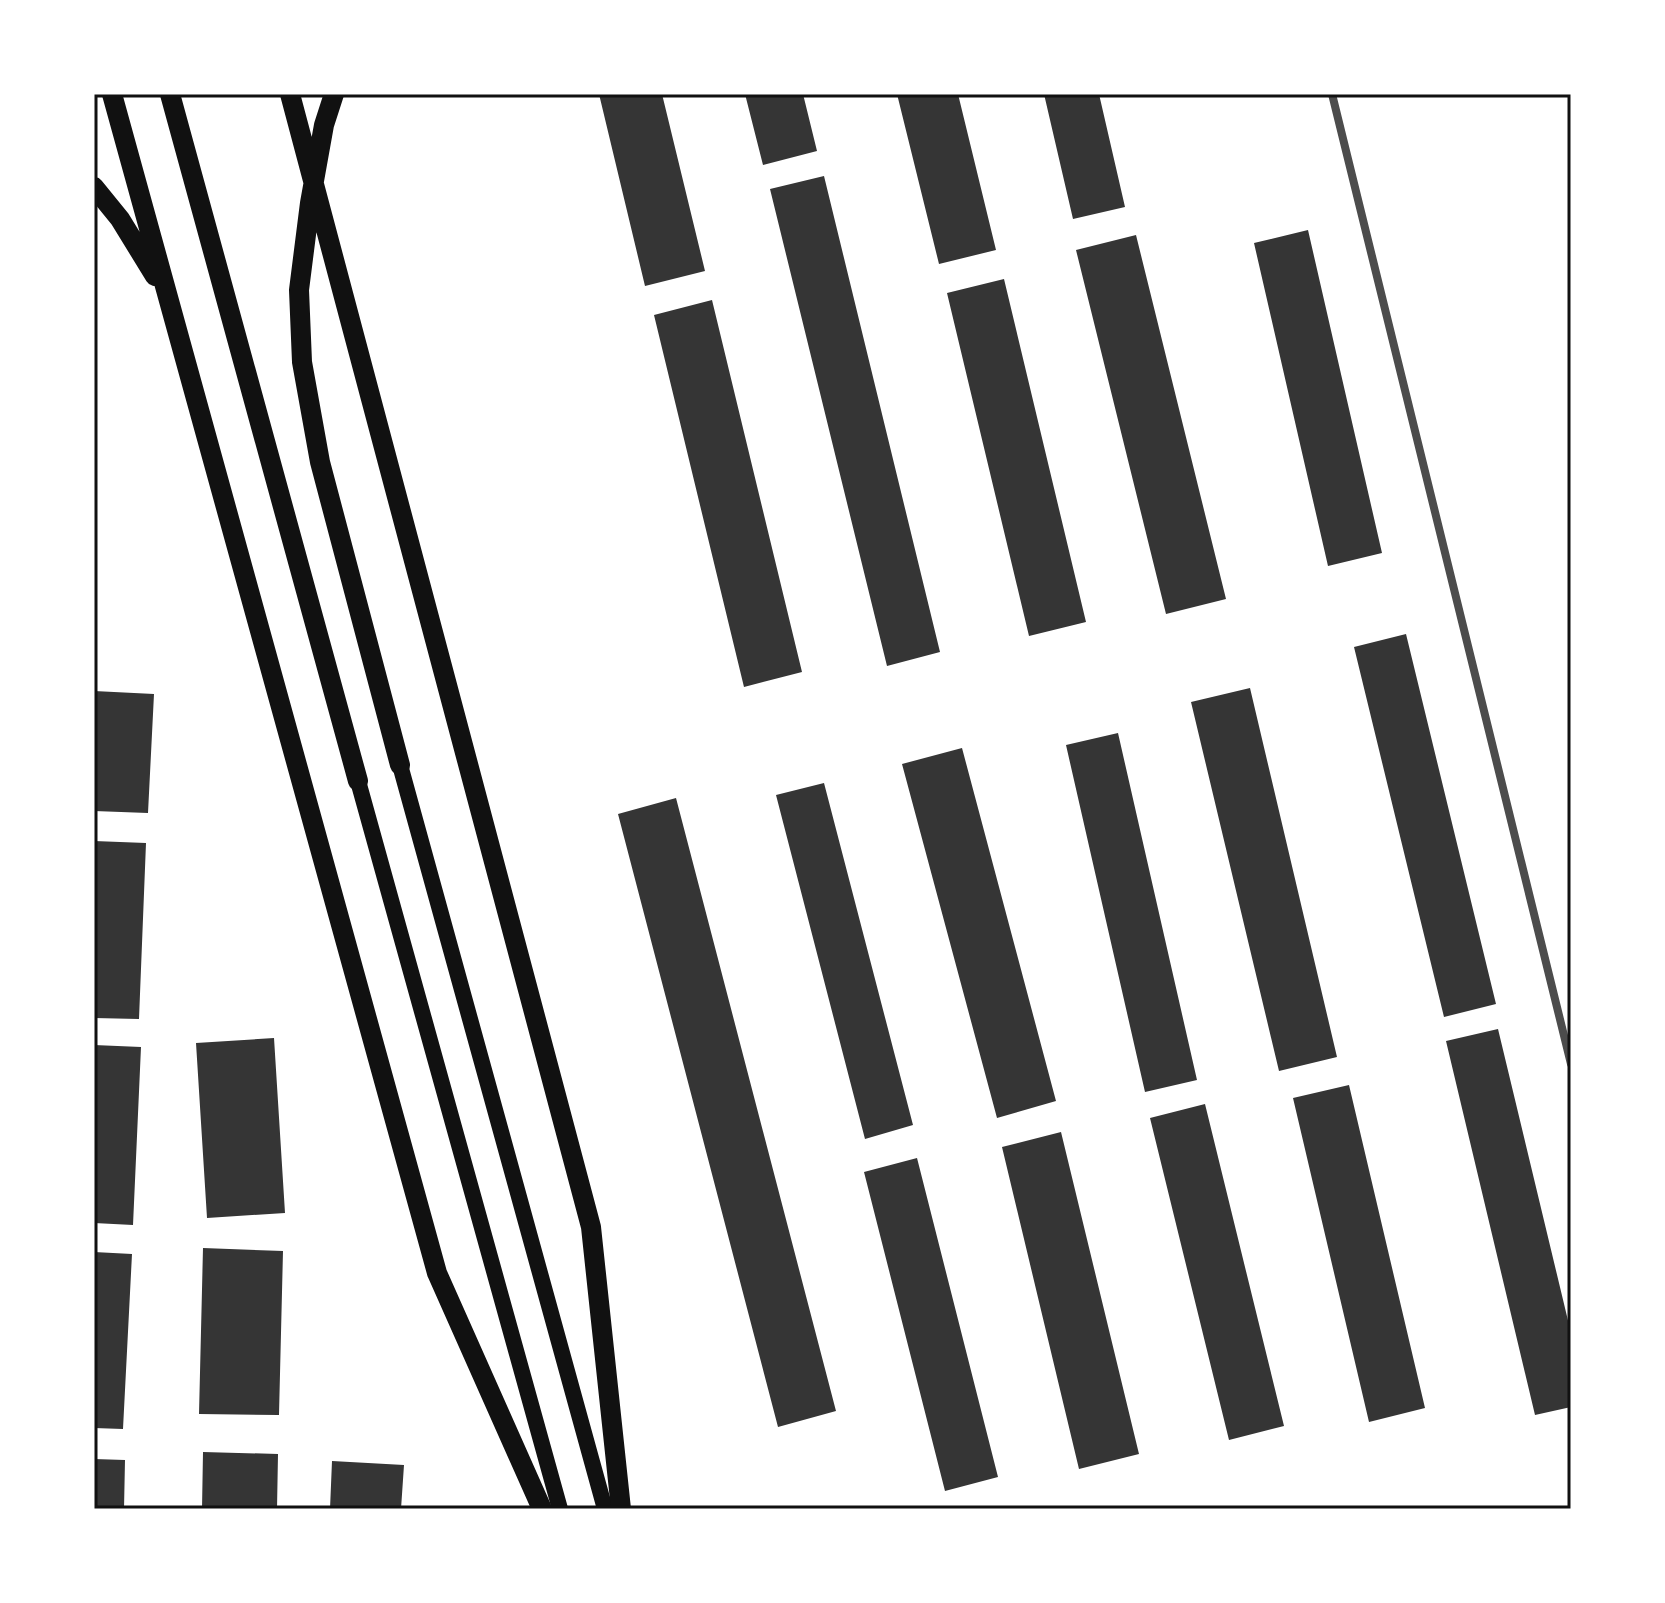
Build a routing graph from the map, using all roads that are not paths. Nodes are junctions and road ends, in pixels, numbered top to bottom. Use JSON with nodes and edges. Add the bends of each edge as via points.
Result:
{"nodes":[{"id":1,"x":112,"y":94,"type":"edge"},
{"id":2,"x":170,"y":94,"type":"edge"},
{"id":3,"x":290,"y":94,"type":"edge"},
{"id":4,"x":334,"y":94,"type":"edge"},
{"id":5,"x":1332,"y":94,"type":"edge"},
{"id":6,"x":94,"y":187,"type":"edge"},
{"id":7,"x":168,"y":295,"type":"junction"},
{"id":8,"x":400,"y":765,"type":"joint"},
{"id":9,"x":358,"y":781,"type":"joint"},
{"id":10,"x":1571,"y":1064,"type":"edge"},
{"id":11,"x":542,"y":1509,"type":"edge"},
{"id":12,"x":560,"y":1509,"type":"edge"},
{"id":13,"x":605,"y":1509,"type":"edge"},
{"id":14,"x":621,"y":1509,"type":"edge"}],
"edges":[{"from":1,"to":7,"type":"main road"},
{"from":2,"to":9,"type":"main road"},
{"from":3,"to":14,"type":"main road","via":[[591,1227]]},
{"from":4,"to":8,"type":"main road","via":[[324,125],[299,290],[302,362],[320,462]]},
{"from":5,"to":10,"type":"street"},
{"from":6,"to":7,"type":"main road"},
{"from":7,"to":11,"type":"main road","via":[[437,1273]]},
{"from":8,"to":13,"type":"main road"},
{"from":9,"to":12,"type":"main road"}]}
